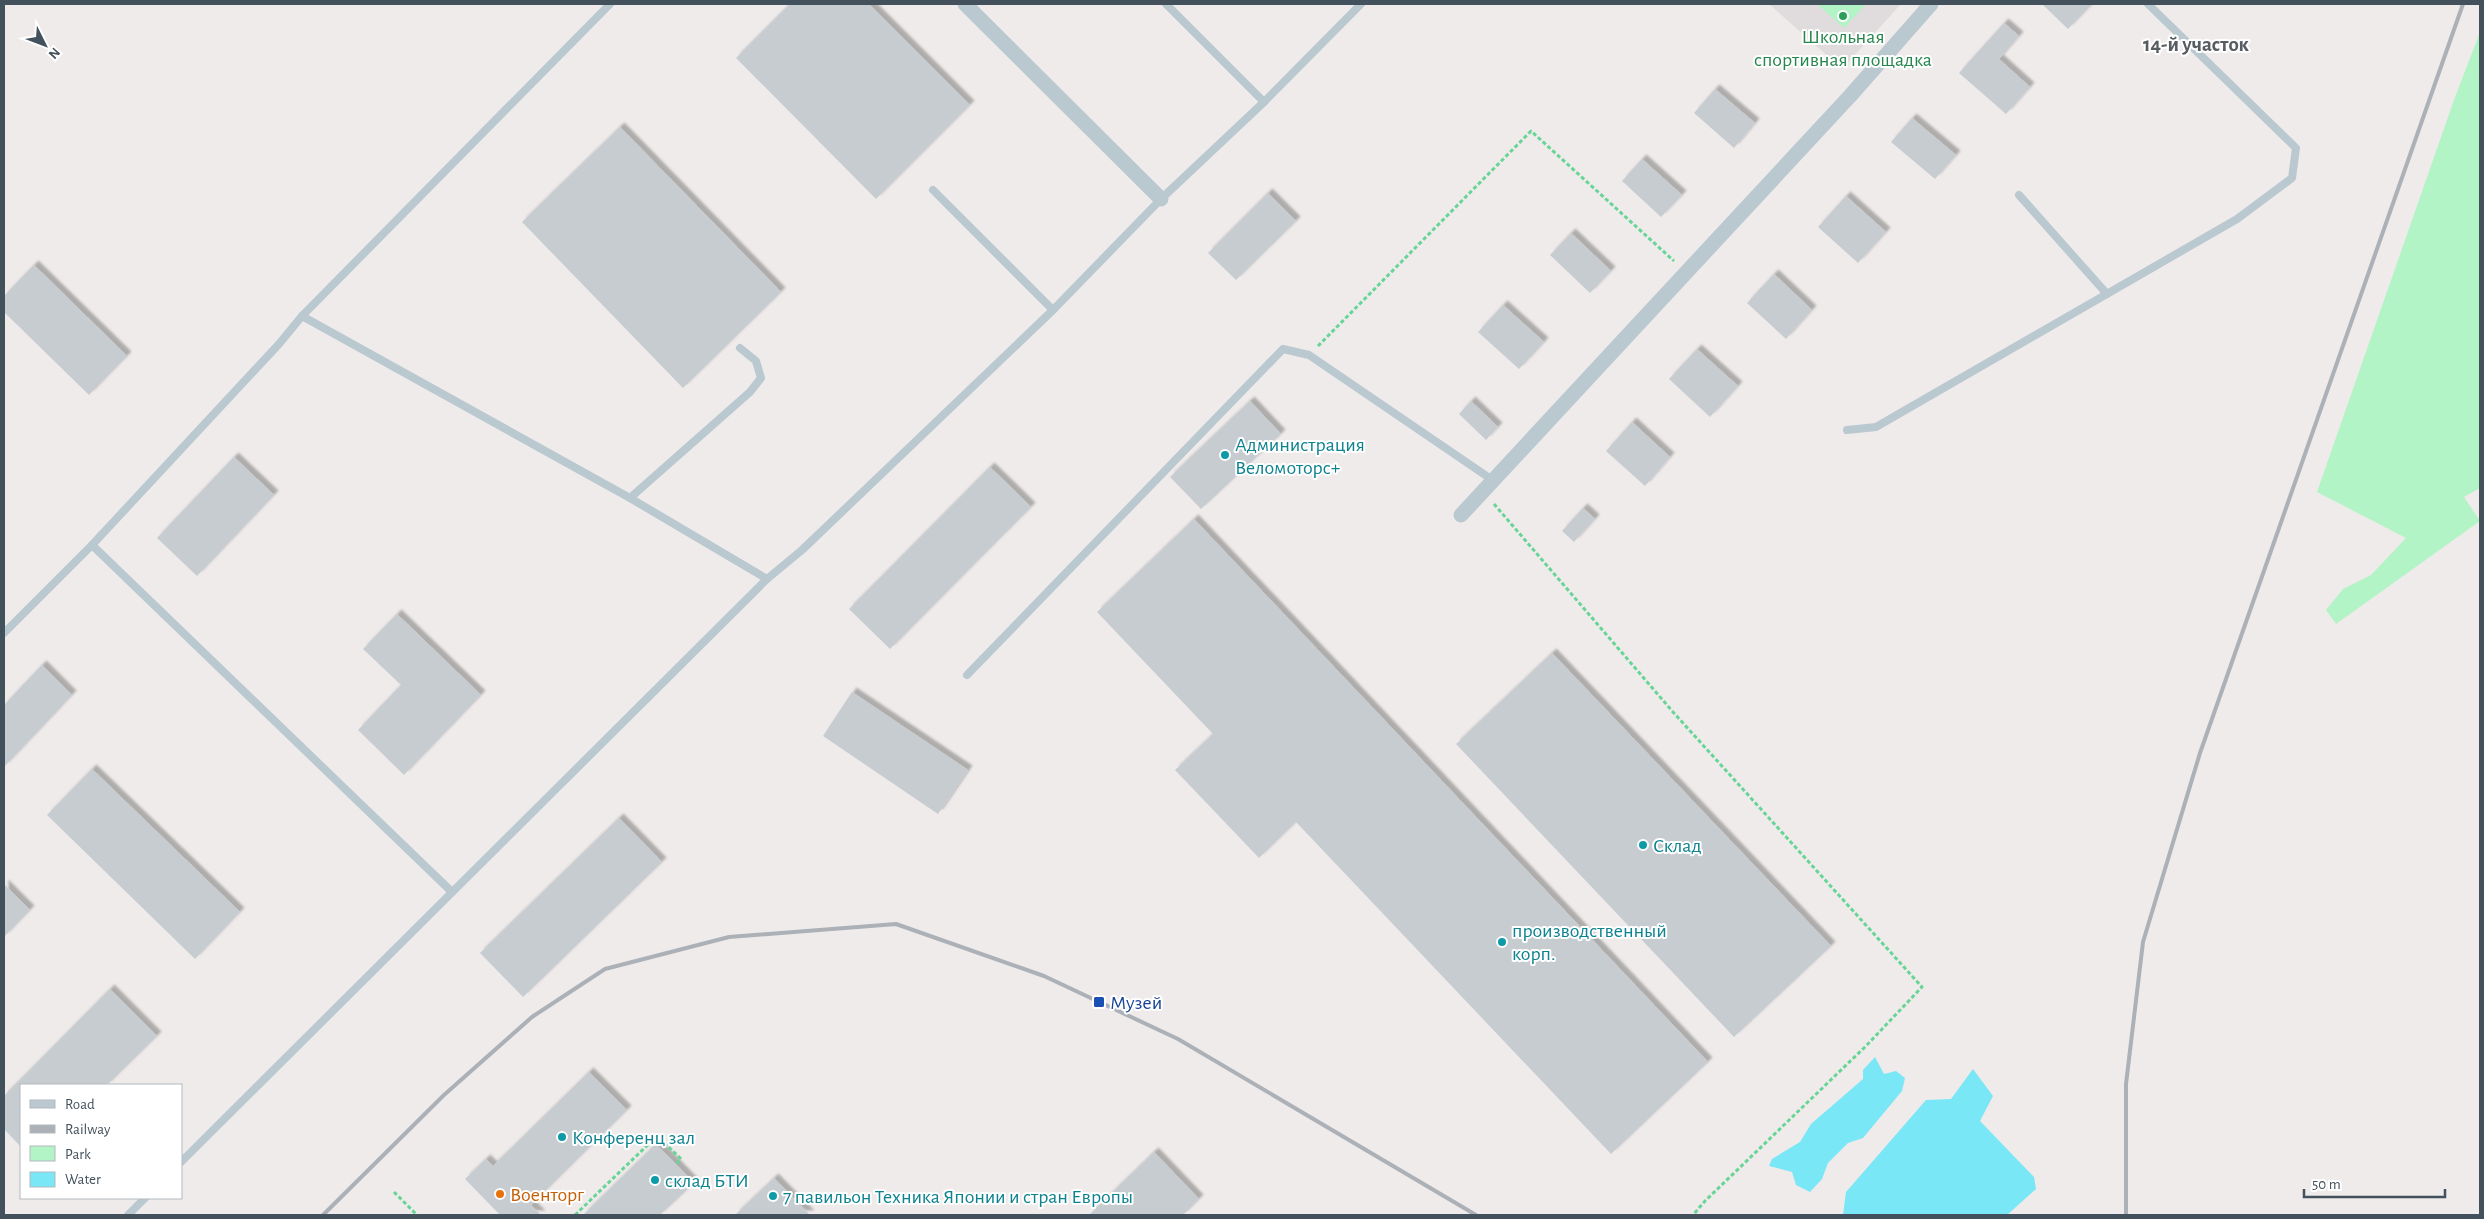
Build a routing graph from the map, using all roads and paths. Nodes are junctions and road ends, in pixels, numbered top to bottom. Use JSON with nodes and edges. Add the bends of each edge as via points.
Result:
{"nodes":[{"id":1,"x":610,"y":4,"type":"edge"},
{"id":2,"x":965,"y":4,"type":"edge"},
{"id":3,"x":1166,"y":4,"type":"edge"},
{"id":4,"x":1361,"y":4,"type":"edge"},
{"id":5,"x":1931,"y":4,"type":"edge"},
{"id":6,"x":2148,"y":4,"type":"edge"},
{"id":7,"x":1264,"y":102,"type":"junction"},
{"id":8,"x":933,"y":190,"type":"dead end"},
{"id":9,"x":2019,"y":195,"type":"dead end"},
{"id":10,"x":1161,"y":199,"type":"junction"},
{"id":11,"x":1686,"y":272,"type":"junction"},
{"id":12,"x":2106,"y":294,"type":"junction"},
{"id":13,"x":1053,"y":310,"type":"junction"},
{"id":14,"x":302,"y":316,"type":"junction"},
{"id":15,"x":740,"y":348,"type":"dead end"},
{"id":16,"x":1309,"y":355,"type":"junction"},
{"id":17,"x":1847,"y":430,"type":"dead end"},
{"id":18,"x":1486,"y":485,"type":"junction"},
{"id":19,"x":630,"y":498,"type":"junction"},
{"id":20,"x":1461,"y":515,"type":"dead end"},
{"id":21,"x":92,"y":545,"type":"junction"},
{"id":22,"x":767,"y":579,"type":"junction"},
{"id":23,"x":4,"y":632,"type":"edge"},
{"id":24,"x":967,"y":675,"type":"dead end"},
{"id":25,"x":452,"y":892,"type":"junction"},
{"id":26,"x":182,"y":1161,"type":"edge"},
{"id":27,"x":675,"y":1165,"type":"dead end"},
{"id":28,"x":394,"y":1192,"type":"dead end"},
{"id":29,"x":144,"y":1199,"type":"edge"},
{"id":30,"x":128,"y":1215,"type":"edge"},
{"id":31,"x":417,"y":1215,"type":"edge"},
{"id":32,"x":575,"y":1215,"type":"edge"},
{"id":33,"x":1693,"y":1215,"type":"edge"}],
"edges":[{"from":1,"to":14,"type":"lane"},
{"from":2,"to":10,"type":"street"},
{"from":3,"to":7,"type":"lane"},
{"from":4,"to":7,"type":"lane"},
{"from":5,"to":11,"type":"street"},
{"from":6,"to":12,"type":"lane","via":[[2296,148],[2292,178],[2237,220]]},
{"from":7,"to":10,"type":"lane"},
{"from":8,"to":13,"type":"lane"},
{"from":9,"to":12,"type":"lane"},
{"from":10,"to":13,"type":"lane"},
{"from":11,"to":16,"type":"path","via":[[1531,131]]},
{"from":11,"to":18,"type":"street"},
{"from":12,"to":17,"type":"lane","via":[[1876,427]]},
{"from":13,"to":22,"type":"lane","via":[[802,550]]},
{"from":14,"to":19,"type":"lane"},
{"from":14,"to":21,"type":"lane"},
{"from":15,"to":19,"type":"lane","via":[[756,361],[761,378],[750,392]]},
{"from":16,"to":18,"type":"lane"},
{"from":16,"to":24,"type":"lane","via":[[1283,349]]},
{"from":18,"to":20,"type":"street"},
{"from":18,"to":33,"type":"path","via":[[1673,712],[1922,987]]},
{"from":19,"to":22,"type":"lane"},
{"from":21,"to":23,"type":"lane"},
{"from":21,"to":25,"type":"lane"},
{"from":22,"to":25,"type":"lane"},
{"from":25,"to":26,"type":"lane"},
{"from":27,"to":32,"type":"path","via":[[680,1160],[657,1136]]},
{"from":28,"to":31,"type":"path"},
{"from":29,"to":30,"type":"lane"}]}
